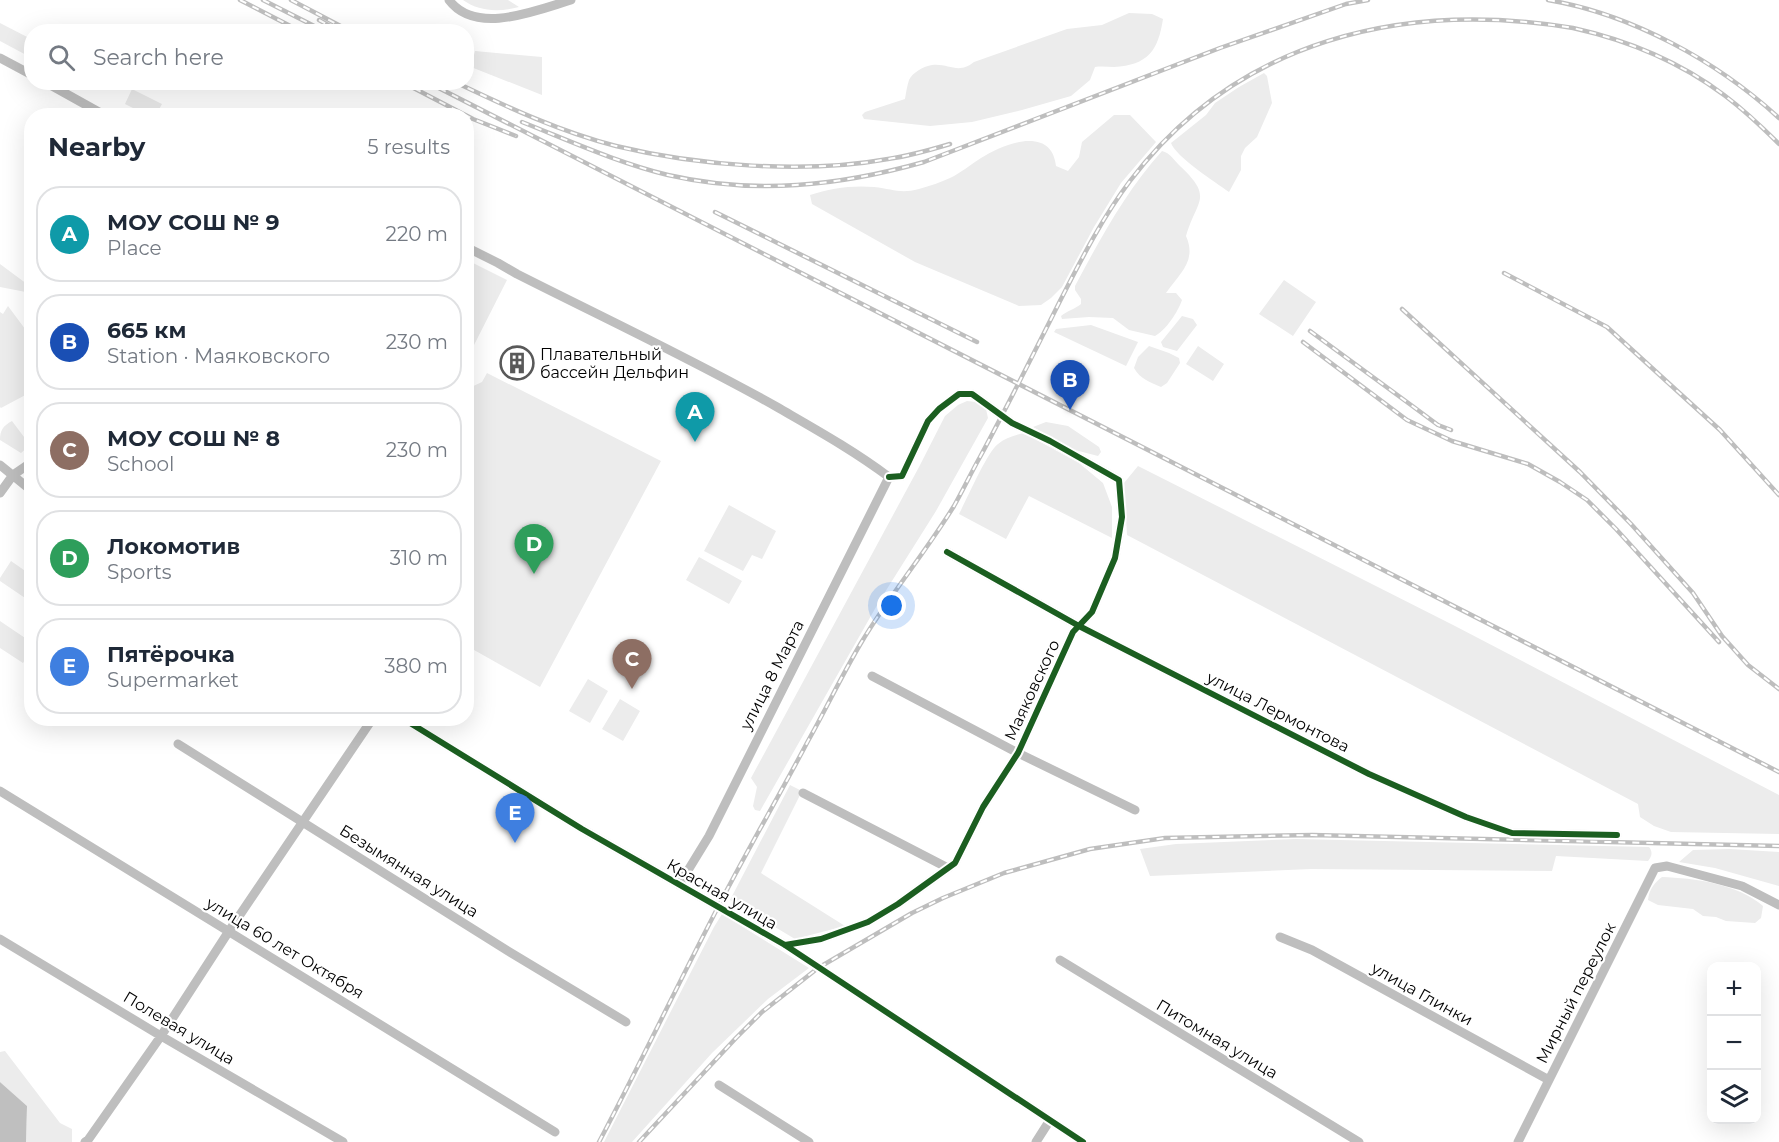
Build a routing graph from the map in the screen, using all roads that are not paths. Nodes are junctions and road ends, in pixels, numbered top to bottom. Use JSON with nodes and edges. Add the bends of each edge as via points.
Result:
{"nodes":[{"id":1,"x":448,"y":0,"type":"edge"},
{"id":2,"x":571,"y":0,"type":"edge"},
{"id":3,"x":0,"y":58,"type":"edge"},
{"id":4,"x":24,"y":71,"type":"edge"},
{"id":5,"x":59,"y":90,"type":"edge"},
{"id":6,"x":92,"y":108,"type":"edge"},
{"id":7,"x":474,"y":251,"type":"edge"},
{"id":8,"x":0,"y":465,"type":"edge"},
{"id":9,"x":24,"y":467,"type":"edge"},
{"id":10,"x":13,"y":475,"type":"junction"},
{"id":11,"x":889,"y":477,"type":"junction"},
{"id":12,"x":24,"y":484,"type":"edge"},
{"id":13,"x":0,"y":494,"type":"edge"},
{"id":14,"x":947,"y":552,"type":"dead end"},
{"id":15,"x":1078,"y":626,"type":"junction"},
{"id":16,"x":872,"y":676,"type":"dead end"},
{"id":17,"x":368,"y":726,"type":"edge"},
{"id":18,"x":415,"y":726,"type":"edge"},
{"id":19,"x":178,"y":744,"type":"dead end"},
{"id":20,"x":1018,"y":753,"type":"junction"},
{"id":21,"x":0,"y":791,"type":"edge"},
{"id":22,"x":803,"y":793,"type":"dead end"},
{"id":23,"x":1135,"y":810,"type":"dead end"},
{"id":24,"x":302,"y":823,"type":"junction"},
{"id":25,"x":1617,"y":835,"type":"dead end"},
{"id":26,"x":948,"y":868,"type":"junction"},
{"id":27,"x":679,"y":885,"type":"junction"},
{"id":28,"x":1779,"y":905,"type":"edge"},
{"id":29,"x":229,"y":931,"type":"junction"},
{"id":30,"x":1280,"y":937,"type":"dead end"},
{"id":31,"x":0,"y":939,"type":"edge"},
{"id":32,"x":784,"y":945,"type":"junction"},
{"id":33,"x":1060,"y":960,"type":"dead end"},
{"id":34,"x":626,"y":1022,"type":"dead end"},
{"id":35,"x":161,"y":1036,"type":"junction"},
{"id":36,"x":1549,"y":1080,"type":"junction"},
{"id":37,"x":719,"y":1085,"type":"dead end"},
{"id":38,"x":1050,"y":1120,"type":"junction"},
{"id":39,"x":555,"y":1132,"type":"dead end"},
{"id":40,"x":88,"y":1141,"type":"edge"},
{"id":41,"x":343,"y":1142,"type":"edge"},
{"id":42,"x":809,"y":1142,"type":"edge"},
{"id":43,"x":1036,"y":1142,"type":"edge"},
{"id":44,"x":1083,"y":1142,"type":"edge"},
{"id":45,"x":1359,"y":1142,"type":"edge"},
{"id":46,"x":1518,"y":1142,"type":"edge"}],
"edges":[{"from":1,"to":2,"type":"street","via":[[469,14],[498,19]]},
{"from":3,"to":4,"type":"street"},
{"from":5,"to":6,"type":"street"},
{"from":7,"to":11,"type":"street","via":[[719,375],[817,430]]},
{"from":8,"to":10,"type":"street"},
{"from":9,"to":10,"type":"street"},
{"from":10,"to":12,"type":"street"},
{"from":10,"to":13,"type":"street"},
{"from":11,"to":15,"type":"street","name":"Маяковского","via":[[902,476],[928,421],[939,409],[959,394],[972,394],[1012,423],[1119,480],[1122,517],[1115,558],[1092,612]]},
{"from":11,"to":27,"type":"street","name":"улица 8 Марта","via":[[709,836]]},
{"from":14,"to":15,"type":"street","name":"улица Лермонтова"},
{"from":15,"to":20,"type":"street","name":"Маяковского"},
{"from":15,"to":25,"type":"street","name":"улица Лермонтова","via":[[1369,774],[1466,817],[1512,833]]},
{"from":16,"to":20,"type":"street"},
{"from":17,"to":24,"type":"street"},
{"from":18,"to":27,"type":"street","name":"Красная улица"},
{"from":19,"to":24,"type":"street","name":"Безымянная улица"},
{"from":20,"to":23,"type":"street"},
{"from":20,"to":26,"type":"street","name":"Маяковского","via":[[983,807],[955,863]]},
{"from":21,"to":29,"type":"street","name":"улица 60 лет Октября"},
{"from":22,"to":26,"type":"street"},
{"from":24,"to":29,"type":"street"},
{"from":24,"to":34,"type":"street","name":"Безымянная улица"},
{"from":26,"to":32,"type":"street","name":"Маяковского","via":[[868,922],[821,939]]},
{"from":27,"to":32,"type":"street","name":"Красная улица"},
{"from":28,"to":36,"type":"street","name":"Мирный переулок","via":[[1742,886],[1667,866],[1655,868]]},
{"from":29,"to":35,"type":"street"},
{"from":29,"to":39,"type":"street","name":"улица 60 лет Октября"},
{"from":30,"to":36,"type":"street","name":"улица Глинки","via":[[1312,950]]},
{"from":31,"to":35,"type":"street","name":"Полевая улица"},
{"from":32,"to":38,"type":"street","name":"Красная улица"},
{"from":33,"to":45,"type":"street","name":"Питомная улица"},
{"from":35,"to":40,"type":"street"},
{"from":35,"to":41,"type":"street","name":"Полевая улица"},
{"from":36,"to":46,"type":"street","name":"Мирный переулок"},
{"from":37,"to":42,"type":"street"},
{"from":38,"to":43,"type":"street"},
{"from":38,"to":44,"type":"street","name":"Красная улица"}]}
